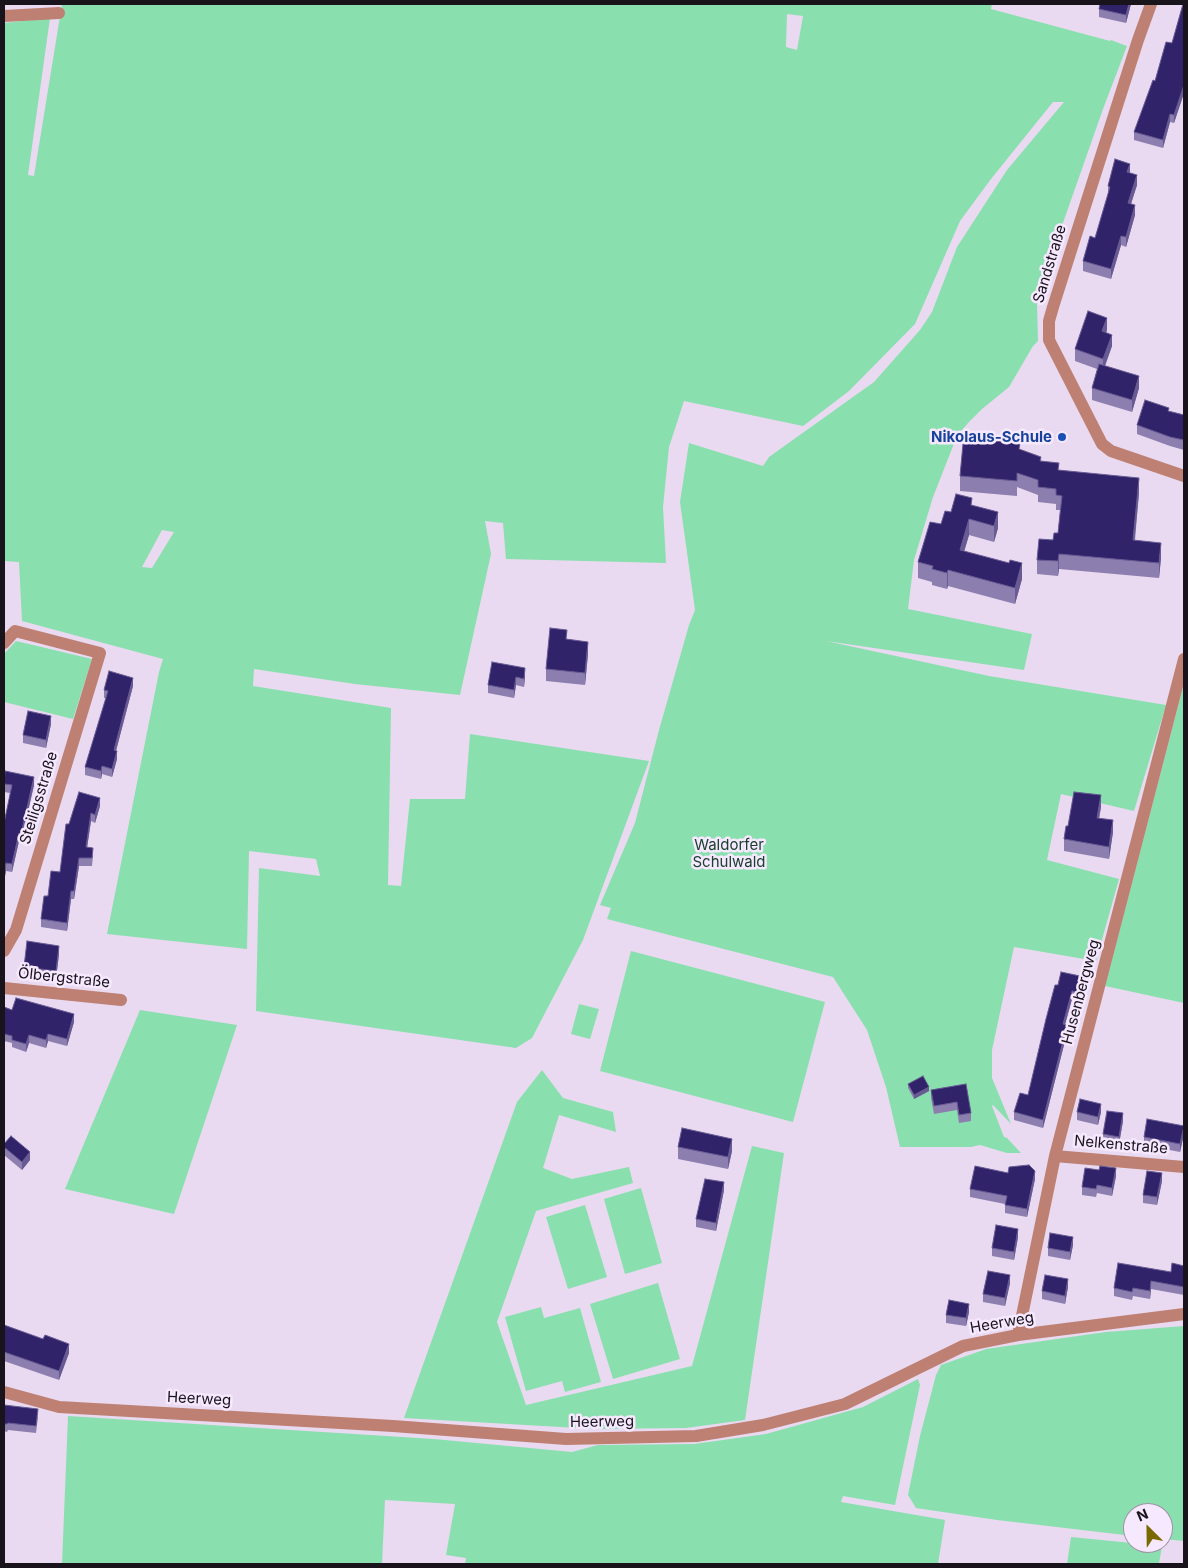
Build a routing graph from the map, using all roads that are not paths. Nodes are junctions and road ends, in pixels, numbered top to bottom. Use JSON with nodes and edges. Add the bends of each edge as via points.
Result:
{"nodes":[{"id":1,"x":1152,"y":4,"type":"edge"},
{"id":2,"x":59,"y":13,"type":"dead end"},
{"id":3,"x":4,"y":16,"type":"edge"},
{"id":4,"x":1184,"y":476,"type":"edge"},
{"id":5,"x":4,"y":642,"type":"edge"},
{"id":6,"x":1184,"y":659,"type":"edge"},
{"id":7,"x":4,"y":951,"type":"edge"},
{"id":8,"x":4,"y":988,"type":"edge"},
{"id":9,"x":121,"y":1000,"type":"dead end"},
{"id":10,"x":1055,"y":1156,"type":"junction"},
{"id":11,"x":1184,"y":1167,"type":"edge"},
{"id":12,"x":1184,"y":1314,"type":"edge"},
{"id":13,"x":1018,"y":1334,"type":"junction"},
{"id":14,"x":4,"y":1392,"type":"edge"}],
"edges":[{"from":1,"to":4,"type":"street","name":"Sandstraße","via":[[1053,307],[1049,340],[1102,444],[1110,451]]},
{"from":2,"to":3,"type":"street"},
{"from":5,"to":7,"type":"street","name":"Steiligsstraße","via":[[15,631],[100,653],[16,930]]},
{"from":6,"to":10,"type":"street","name":"Husenbergweg"},
{"from":8,"to":9,"type":"street","name":"Ölbergstraße"},
{"from":10,"to":11,"type":"street","name":"Nelkenstraße"},
{"from":10,"to":13,"type":"street","name":"Husenbergweg"},
{"from":12,"to":13,"type":"street","name":"Heerweg"},
{"from":13,"to":14,"type":"street","name":"Heerweg","via":[[963,1346],[845,1404],[763,1425],[696,1436],[566,1439],[59,1407]]}]}
